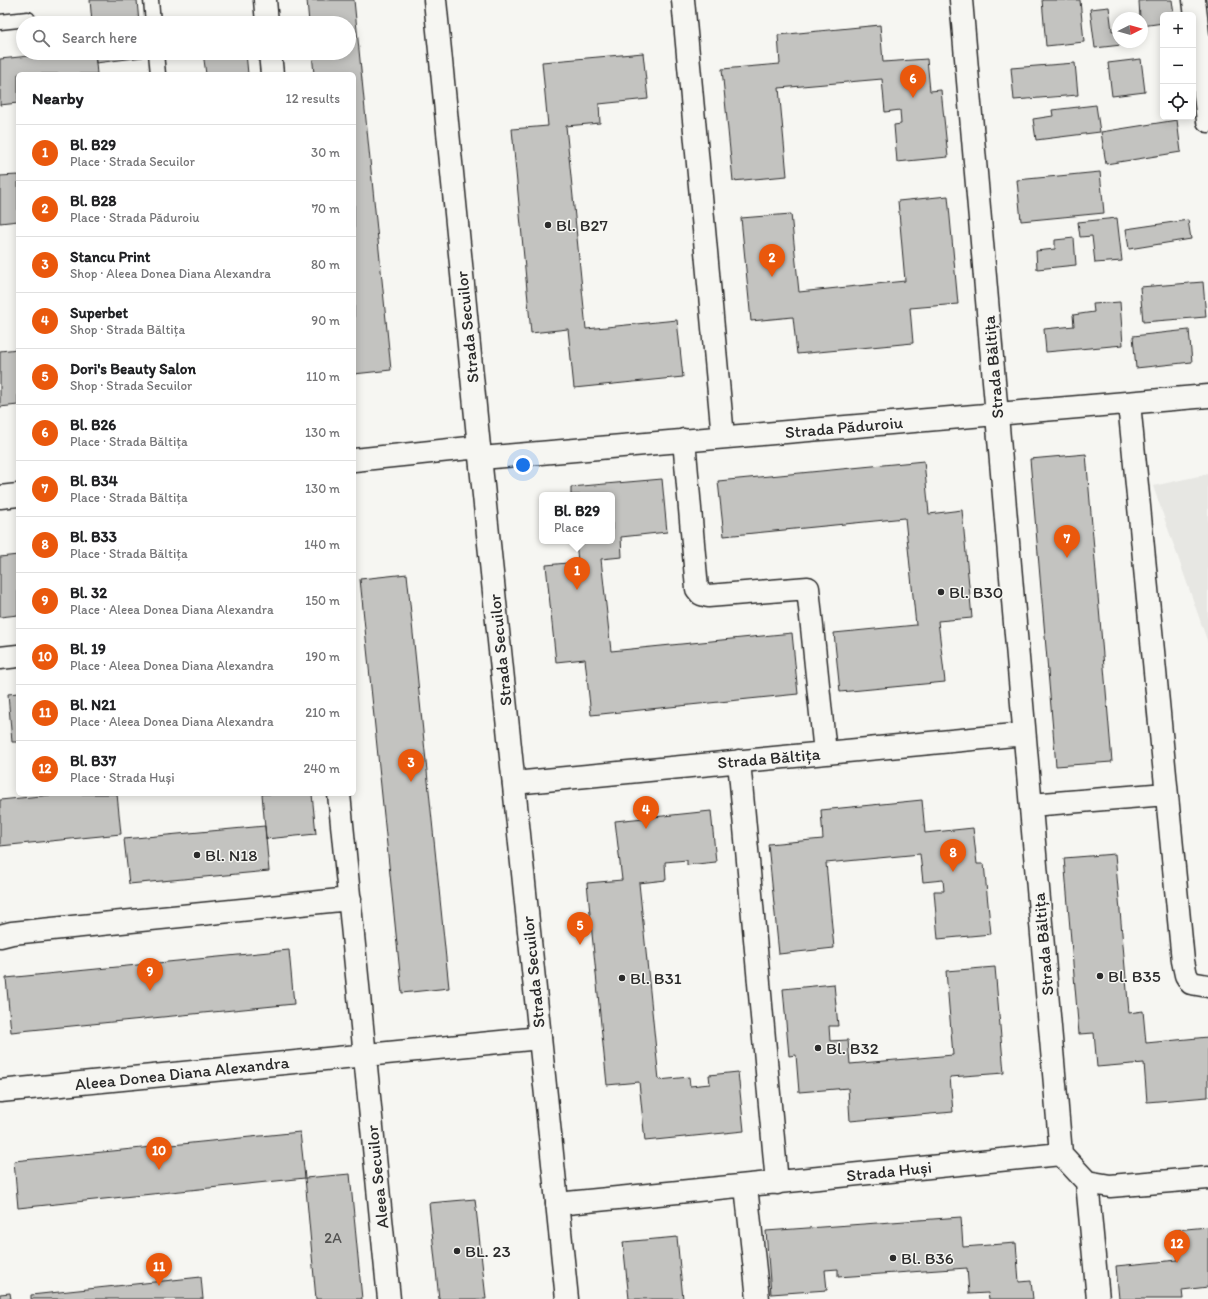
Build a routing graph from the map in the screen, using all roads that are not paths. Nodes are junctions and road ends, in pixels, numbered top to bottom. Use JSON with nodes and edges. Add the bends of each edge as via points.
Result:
{"nodes":[{"id":1,"x":151,"y":0,"type":"edge"},
{"id":2,"x":265,"y":0,"type":"edge"},
{"id":3,"x":435,"y":0,"type":"edge"},
{"id":4,"x":683,"y":0,"type":"edge"},
{"id":5,"x":961,"y":0,"type":"edge"},
{"id":6,"x":1194,"y":0,"type":"edge"},
{"id":7,"x":152,"y":16,"type":"edge"},
{"id":8,"x":266,"y":16,"type":"edge"},
{"id":9,"x":16,"y":20,"type":"edge"},
{"id":10,"x":0,"y":22,"type":"edge"},
{"id":11,"x":157,"y":60,"type":"edge"},
{"id":12,"x":271,"y":60,"type":"edge"},
{"id":13,"x":158,"y":72,"type":"edge"},
{"id":14,"x":272,"y":72,"type":"edge"},
{"id":15,"x":1208,"y":121,"type":"edge"},
{"id":16,"x":1208,"y":396,"type":"edge"},
{"id":17,"x":1129,"y":403,"type":"junction"},
{"id":18,"x":997,"y":414,"type":"junction"},
{"id":19,"x":723,"y":437,"type":"junction"},
{"id":20,"x":684,"y":440,"type":"junction"},
{"id":21,"x":480,"y":453,"type":"junction"},
{"id":22,"x":356,"y":460,"type":"edge"},
{"id":23,"x":16,"y":495,"type":"edge"},
{"id":24,"x":0,"y":497,"type":"edge"},
{"id":25,"x":16,"y":656,"type":"edge"},
{"id":26,"x":0,"y":658,"type":"edge"},
{"id":27,"x":1024,"y":734,"type":"junction"},
{"id":28,"x":825,"y":753,"type":"junction"},
{"id":29,"x":739,"y":761,"type":"junction"},
{"id":30,"x":514,"y":782,"type":"junction"},
{"id":31,"x":1166,"y":794,"type":"junction"},
{"id":32,"x":339,"y":796,"type":"edge"},
{"id":33,"x":1031,"y":805,"type":"junction"},
{"id":34,"x":350,"y":899,"type":"junction"},
{"id":35,"x":0,"y":936,"type":"edge"},
{"id":36,"x":1208,"y":986,"type":"edge"},
{"id":37,"x":540,"y":1038,"type":"junction"},
{"id":38,"x":364,"y":1054,"type":"junction"},
{"id":39,"x":0,"y":1091,"type":"edge"},
{"id":40,"x":1061,"y":1154,"type":"junction"},
{"id":41,"x":1208,"y":1178,"type":"edge"},
{"id":42,"x":1087,"y":1182,"type":"junction"},
{"id":43,"x":777,"y":1183,"type":"junction"},
{"id":44,"x":746,"y":1186,"type":"junction"},
{"id":45,"x":557,"y":1204,"type":"junction"},
{"id":46,"x":389,"y":1299,"type":"edge"},
{"id":47,"x":567,"y":1299,"type":"edge"},
{"id":48,"x":758,"y":1299,"type":"edge"},
{"id":49,"x":1098,"y":1299,"type":"edge"}],
"edges":[{"from":1,"to":7,"type":"lane"},
{"from":2,"to":8,"type":"street"},
{"from":3,"to":21,"type":"street","name":"Strada Secuilor"},
{"from":4,"to":19,"type":"street"},
{"from":5,"to":18,"type":"street","name":"Strada Băltița"},
{"from":6,"to":15,"type":"street"},
{"from":9,"to":10,"type":"lane"},
{"from":11,"to":13,"type":"lane"},
{"from":12,"to":14,"type":"street"},
{"from":16,"to":17,"type":"street","name":"Strada Păduroiu"},
{"from":17,"to":18,"type":"street","name":"Strada Păduroiu"},
{"from":17,"to":31,"type":"street"},
{"from":18,"to":19,"type":"street","name":"Strada Păduroiu"},
{"from":18,"to":27,"type":"street","name":"Strada Băltița"},
{"from":19,"to":20,"type":"street","name":"Strada Păduroiu"},
{"from":20,"to":21,"type":"street","name":"Strada Păduroiu"},
{"from":20,"to":28,"type":"street","via":[[697,588],[701,594],[708,596],[808,588]]},
{"from":21,"to":22,"type":"street","name":"Strada Păduroiu"},
{"from":21,"to":30,"type":"street","name":"Strada Secuilor"},
{"from":23,"to":24,"type":"street"},
{"from":25,"to":26,"type":"street"},
{"from":27,"to":28,"type":"street","name":"Strada Băltița"},
{"from":27,"to":33,"type":"street","name":"Strada Băltița"},
{"from":28,"to":29,"type":"street","name":"Strada Băltița"},
{"from":29,"to":30,"type":"street","name":"Strada Băltița"},
{"from":29,"to":43,"type":"street"},
{"from":30,"to":37,"type":"street","name":"Strada Secuilor"},
{"from":31,"to":33,"type":"street"},
{"from":31,"to":36,"type":"street","via":[[1186,975],[1191,983]]},
{"from":32,"to":34,"type":"street"},
{"from":33,"to":40,"type":"street","name":"Strada Băltița"},
{"from":34,"to":35,"type":"street"},
{"from":34,"to":38,"type":"street"},
{"from":37,"to":38,"type":"street","name":"Aleea Donea Diana Alexandra"},
{"from":37,"to":45,"type":"street","name":"Strada Secuilor"},
{"from":38,"to":39,"type":"street","name":"Aleea Donea Diana Alexandra"},
{"from":38,"to":46,"type":"street","name":"Aleea Secuilor"},
{"from":40,"to":42,"type":"street"},
{"from":40,"to":43,"type":"street","name":"Strada Huși"},
{"from":41,"to":42,"type":"street","via":[[1110,1186]]},
{"from":42,"to":49,"type":"street"},
{"from":43,"to":44,"type":"street","name":"Strada Huși"},
{"from":44,"to":45,"type":"street","name":"Strada Huși"},
{"from":44,"to":48,"type":"street"},
{"from":45,"to":47,"type":"street","name":"Strada Secuilor"}]}
